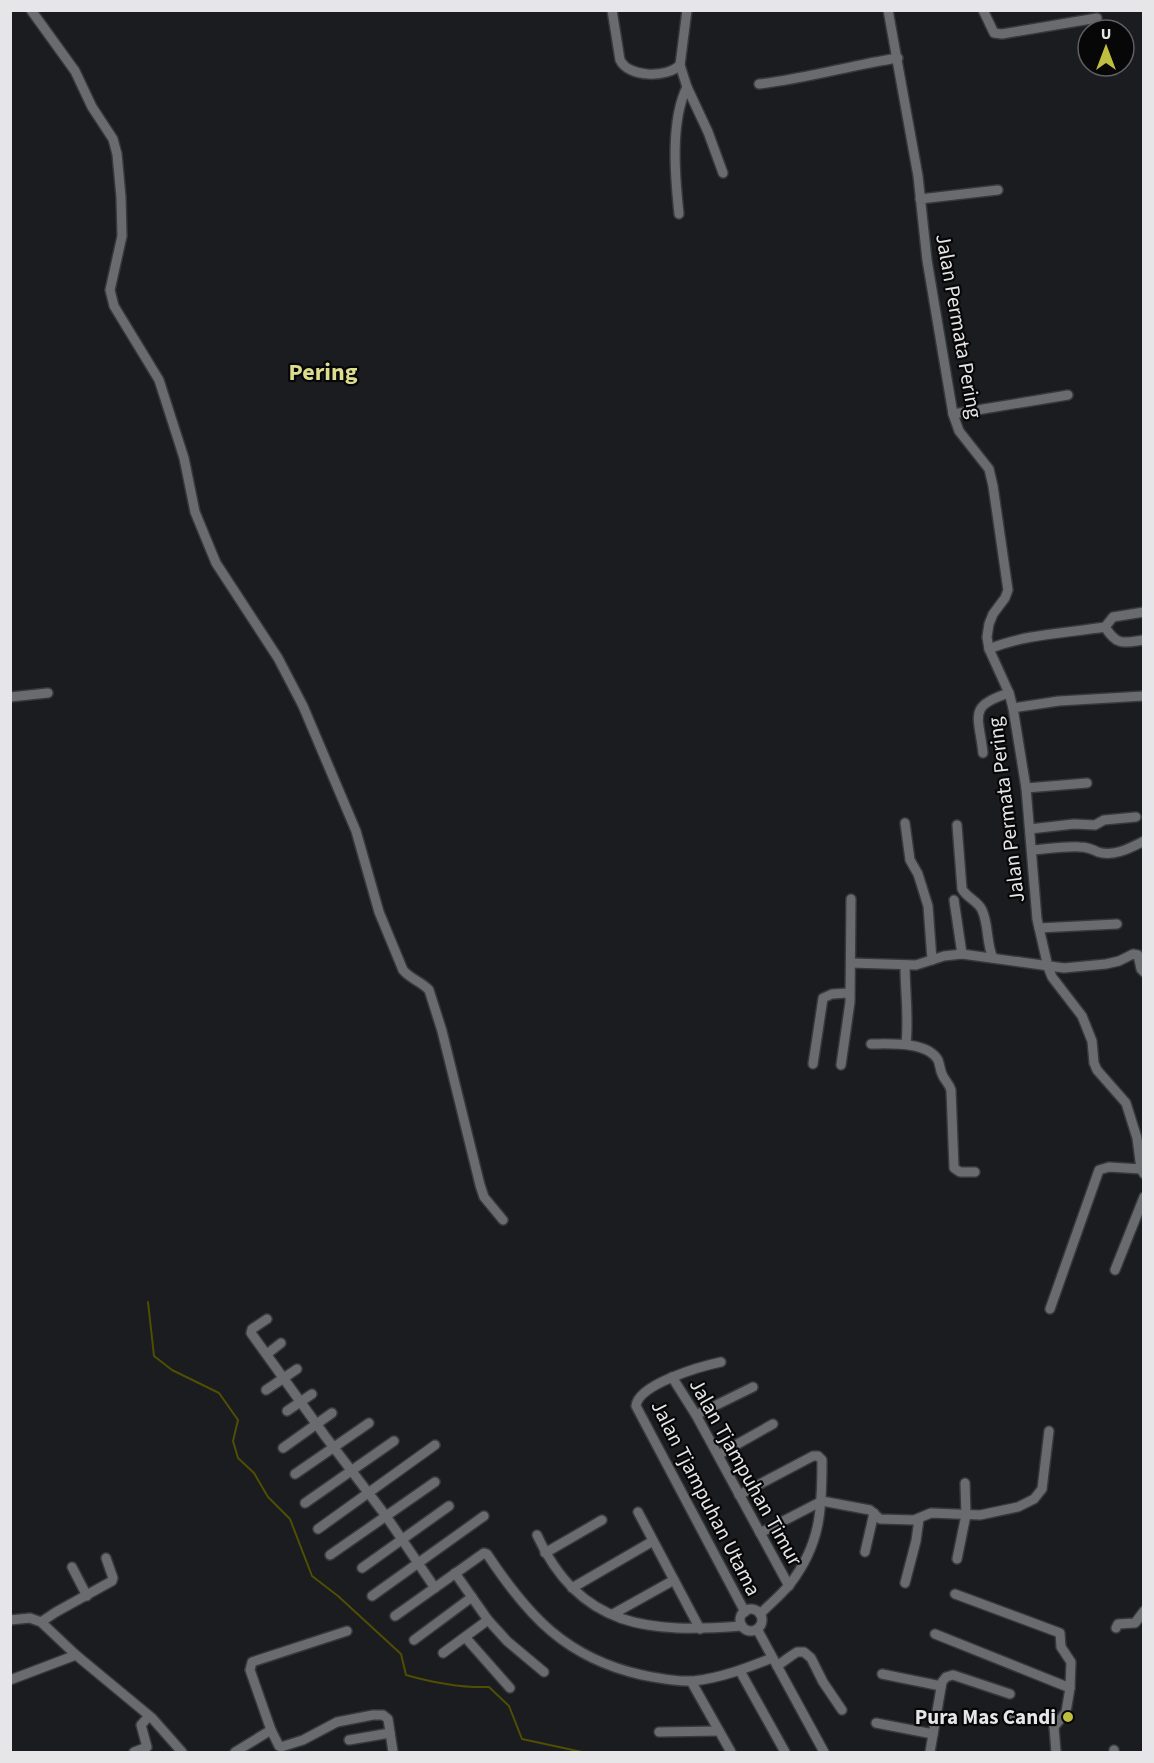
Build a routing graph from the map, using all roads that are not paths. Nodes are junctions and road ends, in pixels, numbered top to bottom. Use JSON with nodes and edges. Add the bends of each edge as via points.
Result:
{"nodes":[{"id":1,"x":31,"y":10,"type":"edge"},
{"id":2,"x":612,"y":10,"type":"edge"},
{"id":3,"x":687,"y":10,"type":"edge"},
{"id":4,"x":888,"y":10,"type":"edge"},
{"id":5,"x":983,"y":10,"type":"edge"},
{"id":6,"x":1076,"y":22,"type":"edge"},
{"id":7,"x":897,"y":58,"type":"junction"},
{"id":8,"x":680,"y":65,"type":"junction"},
{"id":9,"x":759,"y":84,"type":"dead end"},
{"id":10,"x":687,"y":87,"type":"junction"},
{"id":11,"x":723,"y":173,"type":"dead end"},
{"id":12,"x":998,"y":190,"type":"dead end"},
{"id":13,"x":920,"y":199,"type":"junction"},
{"id":14,"x":679,"y":214,"type":"dead end"},
{"id":15,"x":1068,"y":395,"type":"dead end"},
{"id":16,"x":953,"y":414,"type":"junction"},
{"id":17,"x":1143,"y":612,"type":"edge"},
{"id":18,"x":1105,"y":627,"type":"junction"},
{"id":19,"x":1143,"y":640,"type":"edge"},
{"id":20,"x":989,"y":650,"type":"junction"},
{"id":21,"x":48,"y":693,"type":"dead end"},
{"id":22,"x":1009,"y":693,"type":"junction"},
{"id":23,"x":1143,"y":696,"type":"edge"},
{"id":24,"x":10,"y":697,"type":"edge"},
{"id":25,"x":1013,"y":708,"type":"junction"},
{"id":26,"x":984,"y":753,"type":"dead end"},
{"id":27,"x":1087,"y":783,"type":"dead end"},
{"id":28,"x":1026,"y":788,"type":"junction"},
{"id":29,"x":1136,"y":817,"type":"dead end"},
{"id":30,"x":905,"y":824,"type":"dead end"},
{"id":31,"x":957,"y":825,"type":"dead end"},
{"id":32,"x":1030,"y":829,"type":"junction"},
{"id":33,"x":1143,"y":842,"type":"edge"},
{"id":34,"x":1032,"y":850,"type":"junction"},
{"id":35,"x":851,"y":899,"type":"dead end"},
{"id":36,"x":954,"y":900,"type":"dead end"},
{"id":37,"x":1117,"y":924,"type":"dead end"},
{"id":38,"x":1039,"y":928,"type":"junction"},
{"id":39,"x":962,"y":954,"type":"junction"},
{"id":40,"x":993,"y":958,"type":"junction"},
{"id":41,"x":932,"y":960,"type":"junction"},
{"id":42,"x":850,"y":963,"type":"junction"},
{"id":43,"x":905,"y":965,"type":"junction"},
{"id":44,"x":1048,"y":967,"type":"junction"},
{"id":45,"x":1143,"y":972,"type":"edge"},
{"id":46,"x":848,"y":993,"type":"junction"},
{"id":47,"x":871,"y":1044,"type":"dead end"},
{"id":48,"x":906,"y":1044,"type":"junction"},
{"id":49,"x":813,"y":1064,"type":"dead end"},
{"id":50,"x":841,"y":1065,"type":"dead end"},
{"id":51,"x":975,"y":1172,"type":"dead end"},
{"id":52,"x":1142,"y":1172,"type":"edge"},
{"id":53,"x":1143,"y":1197,"type":"edge"},
{"id":54,"x":503,"y":1220,"type":"dead end"},
{"id":55,"x":1115,"y":1270,"type":"dead end"},
{"id":56,"x":1050,"y":1309,"type":"dead end"},
{"id":57,"x":267,"y":1319,"type":"dead end"},
{"id":58,"x":281,"y":1343,"type":"dead end"},
{"id":59,"x":267,"y":1354,"type":"junction"},
{"id":60,"x":721,"y":1362,"type":"dead end"},
{"id":61,"x":297,"y":1369,"type":"dead end"},
{"id":62,"x":672,"y":1377,"type":"junction"},
{"id":63,"x":284,"y":1378,"type":"junction"},
{"id":64,"x":753,"y":1387,"type":"dead end"},
{"id":65,"x":266,"y":1390,"type":"dead end"},
{"id":66,"x":312,"y":1394,"type":"dead end"},
{"id":67,"x":301,"y":1401,"type":"junction"},
{"id":68,"x":286,"y":1411,"type":"dead end"},
{"id":69,"x":332,"y":1413,"type":"dead end"},
{"id":70,"x":696,"y":1415,"type":"junction"},
{"id":71,"x":316,"y":1424,"type":"junction"},
{"id":72,"x":369,"y":1424,"type":"dead end"},
{"id":73,"x":773,"y":1424,"type":"dead end"},
{"id":74,"x":1049,"y":1431,"type":"dead end"},
{"id":75,"x":394,"y":1441,"type":"dead end"},
{"id":76,"x":435,"y":1445,"type":"dead end"},
{"id":77,"x":333,"y":1447,"type":"junction"},
{"id":78,"x":283,"y":1448,"type":"dead end"},
{"id":79,"x":718,"y":1455,"type":"junction"},
{"id":80,"x":352,"y":1471,"type":"junction"},
{"id":81,"x":295,"y":1474,"type":"dead end"},
{"id":82,"x":435,"y":1482,"type":"dead end"},
{"id":83,"x":965,"y":1483,"type":"dead end"},
{"id":84,"x":369,"y":1493,"type":"junction"},
{"id":85,"x":739,"y":1495,"type":"junction"},
{"id":86,"x":822,"y":1501,"type":"junction"},
{"id":87,"x":305,"y":1503,"type":"dead end"},
{"id":88,"x":449,"y":1506,"type":"dead end"},
{"id":89,"x":638,"y":1512,"type":"dead end"},
{"id":90,"x":874,"y":1513,"type":"junction"},
{"id":91,"x":966,"y":1515,"type":"junction"},
{"id":92,"x":386,"y":1516,"type":"junction"},
{"id":93,"x":484,"y":1516,"type":"dead end"},
{"id":94,"x":919,"y":1519,"type":"junction"},
{"id":95,"x":602,"y":1520,"type":"dead end"},
{"id":96,"x":318,"y":1529,"type":"dead end"},
{"id":97,"x":760,"y":1533,"type":"junction"},
{"id":98,"x":537,"y":1535,"type":"dead end"},
{"id":99,"x":402,"y":1540,"type":"junction"},
{"id":100,"x":653,"y":1541,"type":"junction"},
{"id":101,"x":865,"y":1552,"type":"dead end"},
{"id":102,"x":545,"y":1553,"type":"junction"},
{"id":103,"x":330,"y":1555,"type":"dead end"},
{"id":104,"x":106,"y":1558,"type":"dead end"},
{"id":105,"x":957,"y":1559,"type":"dead end"},
{"id":106,"x":418,"y":1563,"type":"junction"},
{"id":107,"x":72,"y":1567,"type":"dead end"},
{"id":108,"x":362,"y":1568,"type":"dead end"},
{"id":109,"x":455,"y":1573,"type":"junction"},
{"id":110,"x":674,"y":1580,"type":"junction"},
{"id":111,"x":904,"y":1583,"type":"dead end"},
{"id":112,"x":789,"y":1586,"type":"junction"},
{"id":113,"x":435,"y":1588,"type":"junction"},
{"id":114,"x":572,"y":1588,"type":"junction"},
{"id":115,"x":955,"y":1594,"type":"dead end"},
{"id":116,"x":87,"y":1596,"type":"junction"},
{"id":117,"x":372,"y":1596,"type":"dead end"},
{"id":118,"x":472,"y":1597,"type":"junction"},
{"id":119,"x":1143,"y":1611,"type":"edge"},
{"id":120,"x":745,"y":1612,"type":"junction"},
{"id":121,"x":613,"y":1614,"type":"junction"},
{"id":122,"x":760,"y":1614,"type":"junction"},
{"id":123,"x":395,"y":1616,"type":"dead end"},
{"id":124,"x":10,"y":1620,"type":"edge"},
{"id":125,"x":488,"y":1620,"type":"junction"},
{"id":126,"x":41,"y":1622,"type":"junction"},
{"id":127,"x":742,"y":1626,"type":"junction"},
{"id":128,"x":1116,"y":1628,"type":"dead end"},
{"id":129,"x":700,"y":1629,"type":"junction"},
{"id":130,"x":757,"y":1629,"type":"junction"},
{"id":131,"x":347,"y":1631,"type":"dead end"},
{"id":132,"x":935,"y":1634,"type":"dead end"},
{"id":133,"x":465,"y":1637,"type":"junction"},
{"id":134,"x":414,"y":1640,"type":"dead end"},
{"id":135,"x":443,"y":1653,"type":"dead end"},
{"id":136,"x":73,"y":1657,"type":"junction"},
{"id":137,"x":775,"y":1662,"type":"junction"},
{"id":138,"x":740,"y":1671,"type":"junction"},
{"id":139,"x":544,"y":1672,"type":"dead end"},
{"id":140,"x":882,"y":1674,"type":"dead end"},
{"id":141,"x":10,"y":1680,"type":"edge"},
{"id":142,"x":691,"y":1681,"type":"junction"},
{"id":143,"x":941,"y":1686,"type":"junction"},
{"id":144,"x":510,"y":1688,"type":"dead end"},
{"id":145,"x":1071,"y":1688,"type":"junction"},
{"id":146,"x":1010,"y":1694,"type":"dead end"},
{"id":147,"x":842,"y":1710,"type":"dead end"},
{"id":148,"x":149,"y":1716,"type":"junction"},
{"id":149,"x":1010,"y":1718,"type":"dead end"},
{"id":150,"x":876,"y":1723,"type":"dead end"},
{"id":151,"x":1054,"y":1727,"type":"junction"},
{"id":152,"x":271,"y":1730,"type":"junction"},
{"id":153,"x":719,"y":1731,"type":"junction"},
{"id":154,"x":659,"y":1732,"type":"dead end"},
{"id":155,"x":390,"y":1733,"type":"junction"},
{"id":156,"x":933,"y":1734,"type":"junction"},
{"id":157,"x":349,"y":1740,"type":"dead end"},
{"id":158,"x":134,"y":1752,"type":"edge"},
{"id":159,"x":182,"y":1752,"type":"edge"},
{"id":160,"x":235,"y":1752,"type":"edge"},
{"id":161,"x":393,"y":1752,"type":"edge"},
{"id":162,"x":731,"y":1752,"type":"edge"},
{"id":163,"x":785,"y":1752,"type":"edge"},
{"id":164,"x":824,"y":1752,"type":"edge"},
{"id":165,"x":930,"y":1752,"type":"edge"},
{"id":166,"x":1056,"y":1752,"type":"edge"}],
"edges":[{"from":1,"to":54,"type":"street","via":[[75,71],[113,139],[122,197],[122,236],[111,296],[159,380],[184,458],[195,512],[216,563],[278,658],[303,706],[356,831],[379,912],[403,970],[429,990],[480,1185],[484,1197]]},
{"from":2,"to":8,"type":"street","via":[[620,60],[628,70],[668,72]]},
{"from":3,"to":8,"type":"street"},
{"from":4,"to":7,"type":"street","name":"Jalan Permata Pering"},
{"from":5,"to":6,"type":"street","via":[[992,31],[1002,34]]},
{"from":7,"to":9,"type":"street","via":[[793,81]]},
{"from":7,"to":13,"type":"street","name":"Jalan Permata Pering"},
{"from":8,"to":10,"type":"street"},
{"from":10,"to":11,"type":"street"},
{"from":10,"to":14,"type":"street","via":[[680,100],[674,159]]},
{"from":12,"to":13,"type":"street"},
{"from":13,"to":16,"type":"street","name":"Jalan Permata Pering"},
{"from":15,"to":16,"type":"street"},
{"from":16,"to":20,"type":"street","name":"Jalan Permata Pering","via":[[959,431],[987,465],[993,486],[1008,590],[989,624]]},
{"from":17,"to":18,"type":"street","via":[[1113,617]]},
{"from":18,"to":19,"type":"street","via":[[1120,642]]},
{"from":18,"to":20,"type":"street","via":[[1020,640]]},
{"from":20,"to":22,"type":"street","name":"Jalan Permata Pering"},
{"from":21,"to":24,"type":"street"},
{"from":22,"to":25,"type":"street","name":"Jalan Permata Pering"},
{"from":22,"to":26,"type":"street","via":[[987,700],[980,708]]},
{"from":23,"to":25,"type":"street"},
{"from":25,"to":28,"type":"street","name":"Jalan Permata Pering"},
{"from":27,"to":28,"type":"street"},
{"from":28,"to":32,"type":"street","name":"Jalan Permata Pering"},
{"from":29,"to":32,"type":"street","via":[[1104,820],[1095,825]]},
{"from":30,"to":41,"type":"street","via":[[910,860],[928,906]]},
{"from":31,"to":40,"type":"street","via":[[962,889],[983,911]]},
{"from":32,"to":34,"type":"street","name":"Jalan Permata Pering"},
{"from":33,"to":34,"type":"street","via":[[1116,852],[1081,847]]},
{"from":34,"to":38,"type":"street","name":"Jalan Permata Pering"},
{"from":35,"to":42,"type":"street"},
{"from":36,"to":39,"type":"street"},
{"from":37,"to":38,"type":"street"},
{"from":38,"to":44,"type":"street","name":"Jalan Permata Pering"},
{"from":39,"to":40,"type":"street"},
{"from":39,"to":41,"type":"street"},
{"from":40,"to":44,"type":"street"},
{"from":41,"to":43,"type":"street"},
{"from":42,"to":43,"type":"street"},
{"from":42,"to":46,"type":"street"},
{"from":43,"to":48,"type":"street"},
{"from":44,"to":45,"type":"street","via":[[1106,964],[1133,954],[1138,955]]},
{"from":44,"to":52,"type":"street","name":"Jalan Permata Pering","via":[[1082,1016],[1097,1070],[1125,1103],[1137,1138]]},
{"from":46,"to":49,"type":"street","via":[[823,998]]},
{"from":46,"to":50,"type":"street","via":[[848,1026]]},
{"from":47,"to":48,"type":"street"},
{"from":48,"to":51,"type":"street","via":[[931,1053],[938,1061],[951,1090],[954,1168]]},
{"from":52,"to":56,"type":"street","via":[[1109,1167],[1099,1170]]},
{"from":53,"to":55,"type":"street"},
{"from":57,"to":59,"type":"street","via":[[251,1331]]},
{"from":58,"to":59,"type":"street"},
{"from":59,"to":63,"type":"street"},
{"from":60,"to":62,"type":"street","via":[[691,1368]]},
{"from":61,"to":63,"type":"street"},
{"from":62,"to":70,"type":"street","name":"Jalan Tjampuhan Timur"},
{"from":62,"to":120,"type":"street","name":"Jalan Tjampuhan Utama","via":[[640,1396],[637,1410]]},
{"from":63,"to":65,"type":"street"},
{"from":63,"to":67,"type":"street"},
{"from":64,"to":70,"type":"street"},
{"from":66,"to":67,"type":"street"},
{"from":67,"to":68,"type":"street"},
{"from":67,"to":71,"type":"street"},
{"from":69,"to":71,"type":"street"},
{"from":70,"to":79,"type":"street","name":"Jalan Tjampuhan Timur"},
{"from":71,"to":77,"type":"street"},
{"from":71,"to":78,"type":"street"},
{"from":72,"to":77,"type":"street"},
{"from":73,"to":79,"type":"street"},
{"from":74,"to":91,"type":"street","via":[[1042,1489],[1034,1499],[997,1513]]},
{"from":75,"to":80,"type":"street"},
{"from":76,"to":84,"type":"street"},
{"from":77,"to":80,"type":"street"},
{"from":77,"to":81,"type":"street"},
{"from":79,"to":85,"type":"street","name":"Jalan Tjampuhan Timur"},
{"from":80,"to":84,"type":"street"},
{"from":80,"to":87,"type":"street"},
{"from":82,"to":92,"type":"street"},
{"from":83,"to":91,"type":"street"},
{"from":84,"to":92,"type":"street"},
{"from":84,"to":96,"type":"street"},
{"from":85,"to":86,"type":"street","via":[[818,1456],[822,1460]]},
{"from":85,"to":97,"type":"street","name":"Jalan Tjampuhan Timur"},
{"from":86,"to":90,"type":"street"},
{"from":86,"to":97,"type":"street"},
{"from":86,"to":112,"type":"street","via":[[811,1551]]},
{"from":88,"to":99,"type":"street"},
{"from":89,"to":100,"type":"street"},
{"from":90,"to":94,"type":"street","via":[[880,1519]]},
{"from":90,"to":101,"type":"street"},
{"from":91,"to":94,"type":"street","via":[[931,1513]]},
{"from":91,"to":105,"type":"street"},
{"from":92,"to":99,"type":"street"},
{"from":92,"to":103,"type":"street"},
{"from":93,"to":106,"type":"street"},
{"from":94,"to":111,"type":"street"},
{"from":95,"to":102,"type":"street"},
{"from":97,"to":112,"type":"street","name":"Jalan Tjampuhan Timur"},
{"from":98,"to":102,"type":"street"},
{"from":99,"to":106,"type":"street"},
{"from":99,"to":108,"type":"street"},
{"from":100,"to":110,"type":"street"},
{"from":100,"to":114,"type":"street"},
{"from":102,"to":114,"type":"street"},
{"from":104,"to":116,"type":"street","via":[[113,1579]]},
{"from":106,"to":113,"type":"street"},
{"from":106,"to":117,"type":"street"},
{"from":107,"to":116,"type":"street"},
{"from":109,"to":113,"type":"street"},
{"from":109,"to":118,"type":"street"},
{"from":109,"to":142,"type":"street","via":[[487,1554],[525,1607],[568,1644],[624,1671]]},
{"from":110,"to":121,"type":"street"},
{"from":110,"to":129,"type":"street"},
{"from":112,"to":122,"type":"street"},
{"from":113,"to":123,"type":"street"},
{"from":114,"to":121,"type":"street"},
{"from":115,"to":145,"type":"street","via":[[1060,1633],[1061,1647],[1071,1662]]},
{"from":116,"to":126,"type":"street"},
{"from":118,"to":125,"type":"street"},
{"from":118,"to":134,"type":"street"},
{"from":119,"to":128,"type":"street","via":[[1135,1623],[1118,1624]]},
{"from":120,"to":122,"type":"street","via":[[753,1610]]},
{"from":120,"to":127,"type":"street","via":[[740,1618]]},
{"from":121,"to":129,"type":"street","via":[[630,1623],[657,1628]]},
{"from":122,"to":130,"type":"street"},
{"from":124,"to":126,"type":"street","via":[[30,1618]]},
{"from":125,"to":133,"type":"street"},
{"from":125,"to":139,"type":"street"},
{"from":126,"to":136,"type":"street"},
{"from":127,"to":129,"type":"street"},
{"from":127,"to":130,"type":"street","via":[[749,1631]]},
{"from":130,"to":137,"type":"street"},
{"from":131,"to":152,"type":"street","via":[[252,1662],[250,1670]]},
{"from":132,"to":145,"type":"street"},
{"from":133,"to":135,"type":"street"},
{"from":133,"to":144,"type":"street"},
{"from":136,"to":141,"type":"street"},
{"from":136,"to":148,"type":"street"},
{"from":137,"to":138,"type":"street"},
{"from":137,"to":147,"type":"street","via":[[804,1652]]},
{"from":137,"to":164,"type":"street"},
{"from":138,"to":142,"type":"street"},
{"from":138,"to":163,"type":"street"},
{"from":140,"to":143,"type":"street"},
{"from":142,"to":153,"type":"street"},
{"from":143,"to":146,"type":"street","via":[[950,1675]]},
{"from":143,"to":156,"type":"street"},
{"from":145,"to":151,"type":"street","via":[[1066,1712]]},
{"from":148,"to":158,"type":"street","via":[[141,1725],[147,1747]]},
{"from":148,"to":159,"type":"street"},
{"from":149,"to":151,"type":"street","via":[[1050,1717]]},
{"from":150,"to":156,"type":"street"},
{"from":151,"to":166,"type":"street"},
{"from":152,"to":155,"type":"street","via":[[281,1747],[337,1722],[379,1714],[387,1716]]},
{"from":152,"to":160,"type":"street"},
{"from":153,"to":154,"type":"street"},
{"from":153,"to":162,"type":"street"},
{"from":155,"to":157,"type":"street"},
{"from":155,"to":161,"type":"street"},
{"from":156,"to":165,"type":"street"}]}
